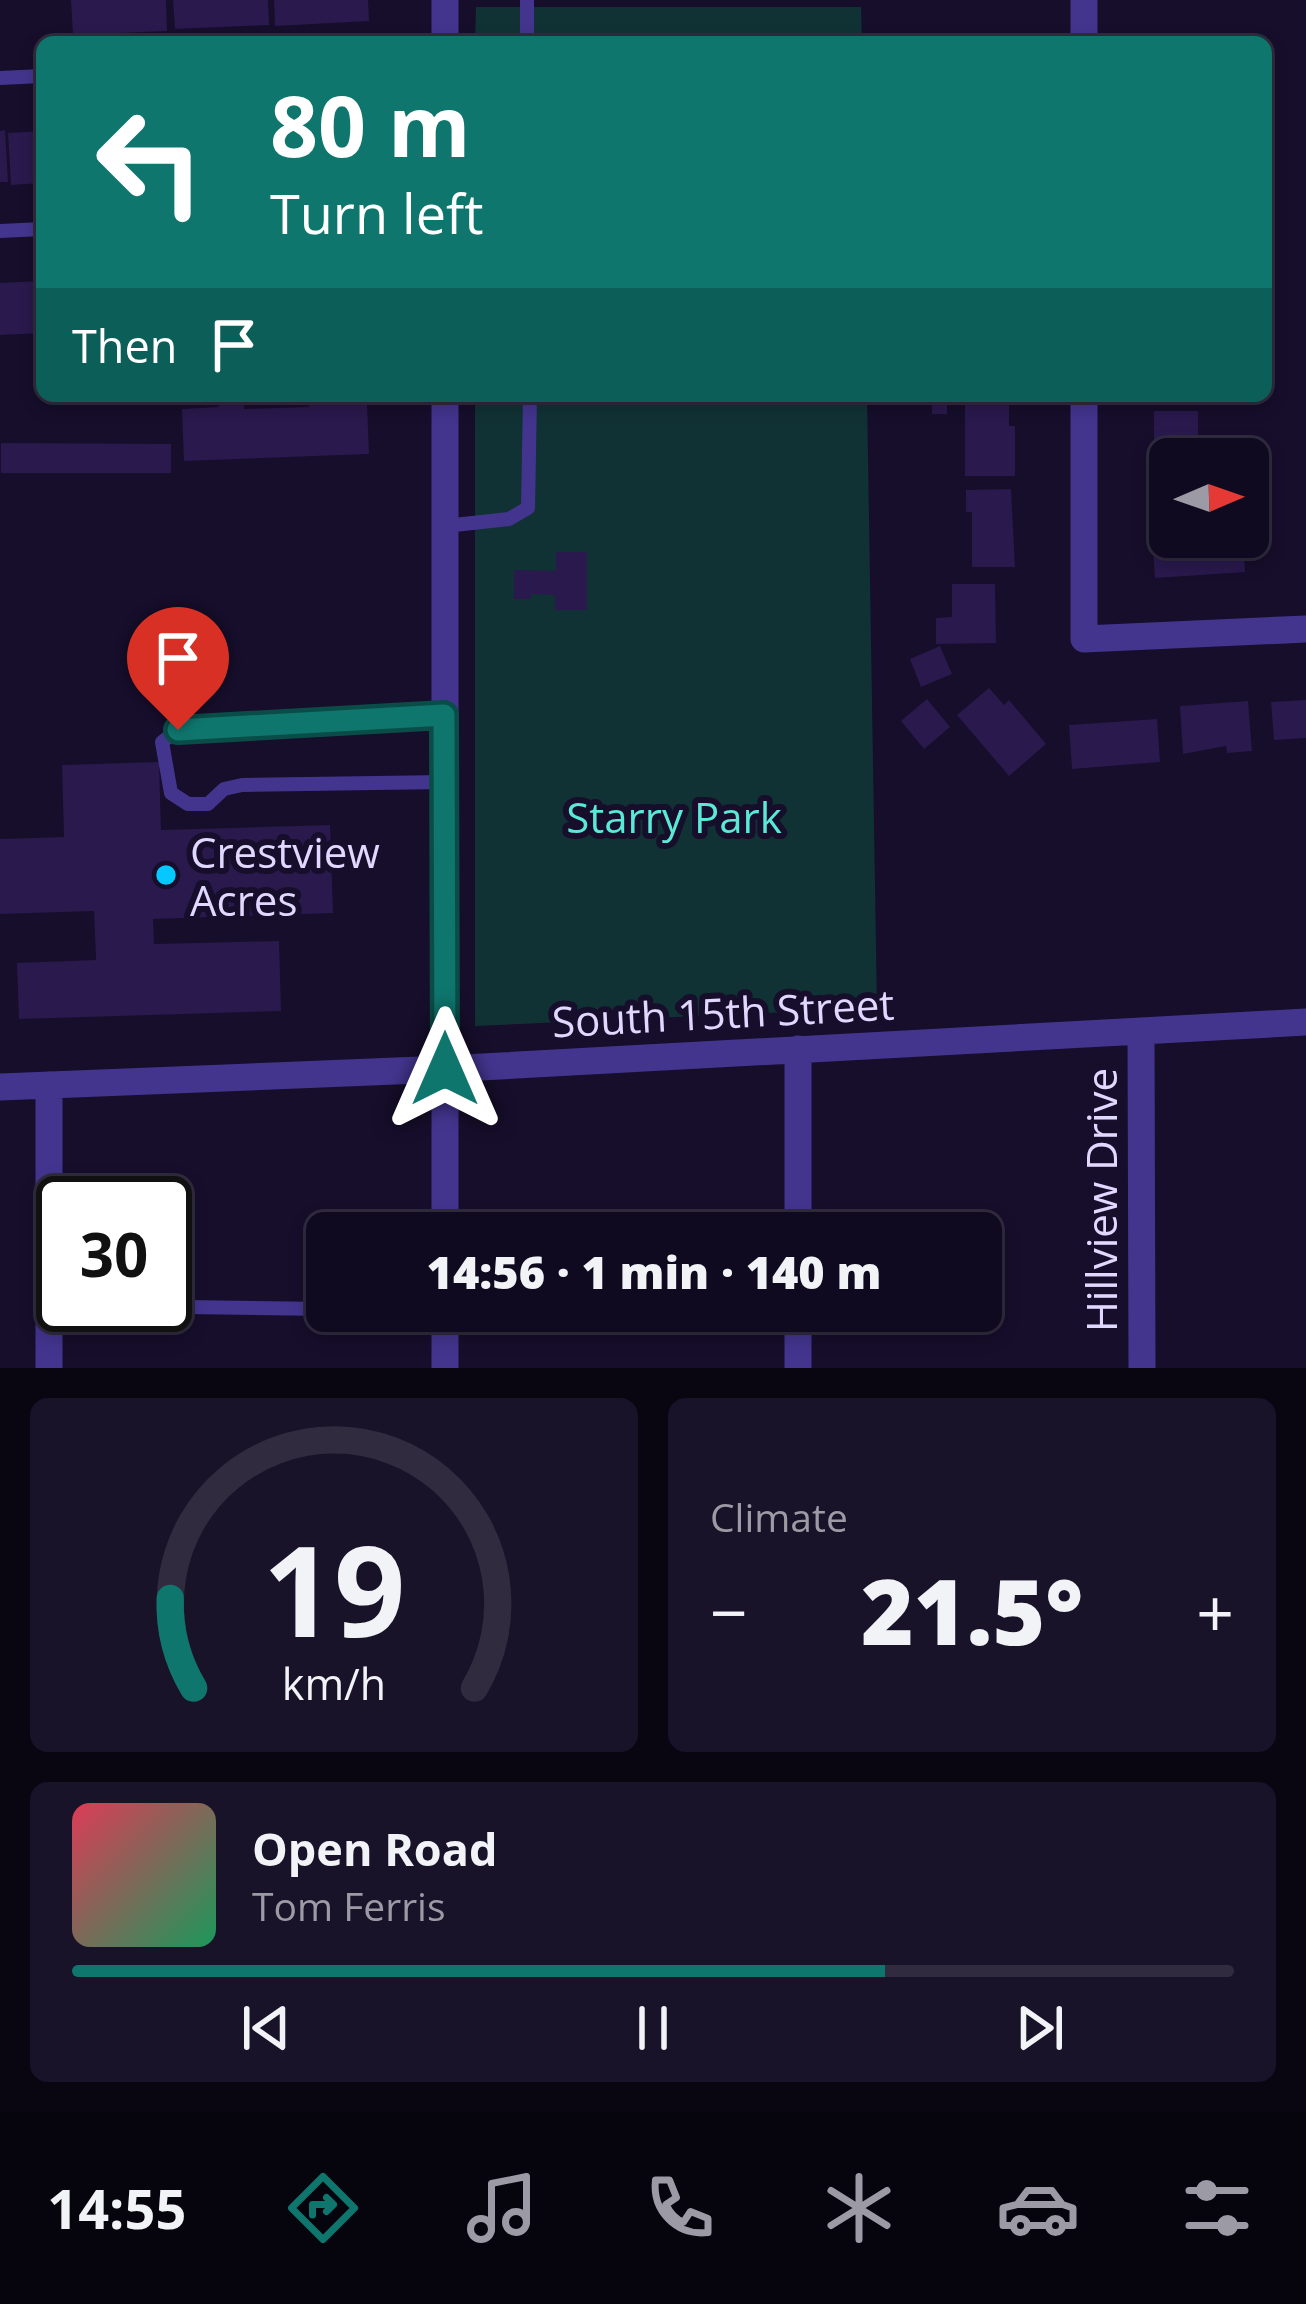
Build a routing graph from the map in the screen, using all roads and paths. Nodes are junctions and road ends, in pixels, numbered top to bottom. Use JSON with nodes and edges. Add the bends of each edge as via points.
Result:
{"nodes":[{"id":1,"x":445,"y":0,"type":"edge"},
{"id":2,"x":527,"y":0,"type":"edge"},
{"id":3,"x":1084,"y":0,"type":"edge"},
{"id":4,"x":445,"y":36,"type":"edge"},
{"id":5,"x":527,"y":36,"type":"edge"},
{"id":6,"x":1084,"y":36,"type":"edge"},
{"id":7,"x":36,"y":76,"type":"edge"},
{"id":8,"x":0,"y":78,"type":"edge"},
{"id":9,"x":36,"y":229,"type":"edge"},
{"id":10,"x":0,"y":231,"type":"edge"},
{"id":11,"x":445,"y":402,"type":"edge"},
{"id":12,"x":530,"y":402,"type":"edge"},
{"id":13,"x":1084,"y":402,"type":"edge"},
{"id":14,"x":445,"y":526,"type":"junction"},
{"id":15,"x":1306,"y":629,"type":"edge"},
{"id":16,"x":444,"y":715,"type":"junction"},
{"id":17,"x":445,"y":782,"type":"junction"},
{"id":18,"x":1306,"y":1022,"type":"edge"},
{"id":19,"x":1142,"y":1031,"type":"junction"},
{"id":20,"x":798,"y":1049,"type":"junction"},
{"id":21,"x":445,"y":1069,"type":"junction"},
{"id":22,"x":50,"y":1085,"type":"junction"},
{"id":23,"x":0,"y":1087,"type":"edge"},
{"id":24,"x":50,"y":1176,"type":"edge"},
{"id":25,"x":445,"y":1212,"type":"edge"},
{"id":26,"x":798,"y":1212,"type":"edge"},
{"id":27,"x":192,"y":1307,"type":"edge"},
{"id":28,"x":306,"y":1309,"type":"edge"},
{"id":29,"x":50,"y":1332,"type":"edge"},
{"id":30,"x":445,"y":1332,"type":"edge"},
{"id":31,"x":798,"y":1332,"type":"edge"},
{"id":32,"x":49,"y":1368,"type":"edge"},
{"id":33,"x":445,"y":1368,"type":"edge"},
{"id":34,"x":798,"y":1368,"type":"edge"},
{"id":35,"x":1142,"y":1368,"type":"edge"}],
"edges":[{"from":1,"to":4,"type":"street"},
{"from":2,"to":5,"type":"lane"},
{"from":3,"to":6,"type":"street"},
{"from":7,"to":8,"type":"lane"},
{"from":9,"to":10,"type":"lane"},
{"from":11,"to":14,"type":"street"},
{"from":12,"to":14,"type":"lane","via":[[528,508],[509,519]]},
{"from":13,"to":15,"type":"street","via":[[1084,639]]},
{"from":14,"to":16,"type":"street"},
{"from":16,"to":17,"type":"street"},
{"from":16,"to":17,"type":"lane","via":[[178,730],[161,742],[170,793],[188,804],[208,804],[242,784]]},
{"from":17,"to":21,"type":"street"},
{"from":18,"to":19,"type":"street","name":"South 15th Street"},
{"from":19,"to":20,"type":"street","name":"South 15th Street"},
{"from":19,"to":35,"type":"street","name":"Hillview Drive"},
{"from":20,"to":21,"type":"street","name":"South 15th Street"},
{"from":20,"to":26,"type":"street"},
{"from":21,"to":22,"type":"street","name":"South 15th Street"},
{"from":21,"to":25,"type":"street"},
{"from":22,"to":23,"type":"street","name":"South 15th Street"},
{"from":22,"to":24,"type":"street"},
{"from":27,"to":28,"type":"lane"},
{"from":29,"to":32,"type":"street"},
{"from":30,"to":33,"type":"street"},
{"from":31,"to":34,"type":"street"}]}
